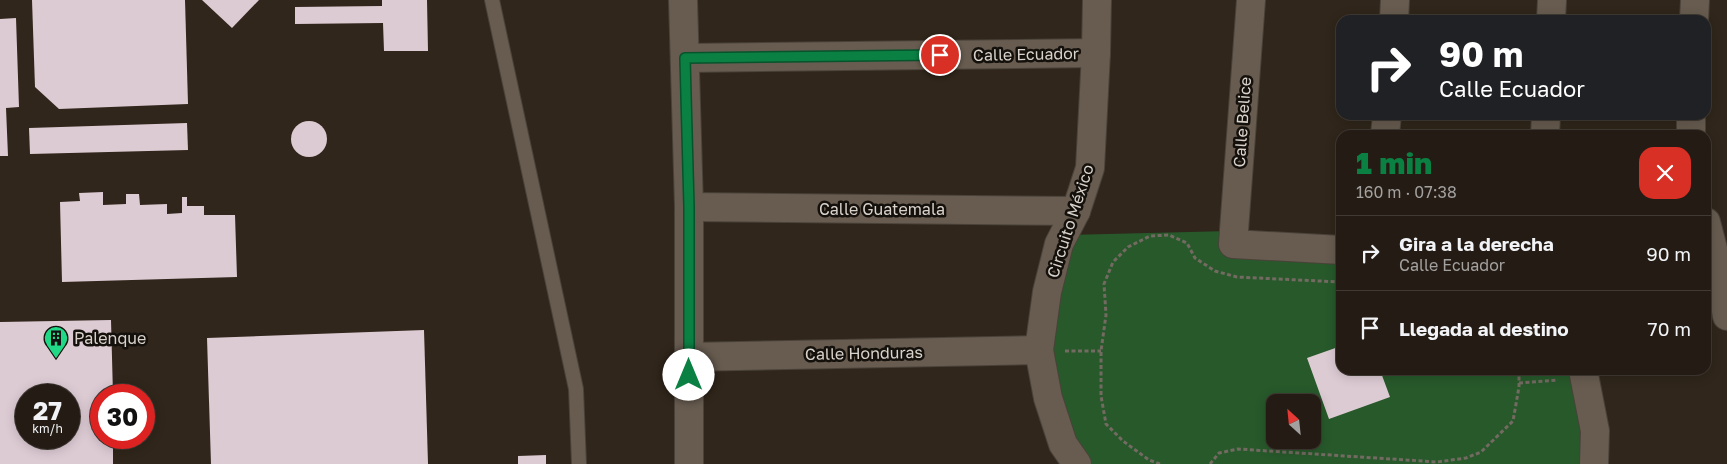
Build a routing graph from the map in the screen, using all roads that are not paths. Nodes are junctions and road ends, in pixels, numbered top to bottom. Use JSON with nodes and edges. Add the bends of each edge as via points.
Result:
{"nodes":[{"id":1,"x":492,"y":0,"type":"edge"},
{"id":2,"x":683,"y":0,"type":"edge"},
{"id":3,"x":1097,"y":0,"type":"edge"},
{"id":4,"x":1251,"y":0,"type":"edge"},
{"id":5,"x":1395,"y":0,"type":"edge"},
{"id":6,"x":1552,"y":0,"type":"edge"},
{"id":7,"x":1695,"y":0,"type":"edge"},
{"id":8,"x":1394,"y":15,"type":"edge"},
{"id":9,"x":1551,"y":15,"type":"edge"},
{"id":10,"x":1694,"y":15,"type":"edge"},
{"id":11,"x":1096,"y":53,"type":"junction"},
{"id":12,"x":685,"y":58,"type":"junction"},
{"id":13,"x":689,"y":207,"type":"junction"},
{"id":14,"x":1076,"y":211,"type":"junction"},
{"id":15,"x":1711,"y":237,"type":"edge"},
{"id":16,"x":1336,"y":250,"type":"edge"},
{"id":17,"x":1723,"y":272,"type":"edge"},
{"id":18,"x":1727,"y":316,"type":"edge"},
{"id":19,"x":1039,"y":350,"type":"junction"},
{"id":20,"x":688,"y":357,"type":"junction"},
{"id":21,"x":1584,"y":375,"type":"edge"},
{"id":22,"x":578,"y":464,"type":"edge"},
{"id":23,"x":689,"y":464,"type":"edge"},
{"id":24,"x":1077,"y":464,"type":"edge"},
{"id":25,"x":1594,"y":464,"type":"edge"}],
"edges":[{"from":1,"to":22,"type":"lane","via":[[576,389]]},
{"from":2,"to":12,"type":"street"},
{"from":3,"to":11,"type":"street","name":"Circuito México"},
{"from":4,"to":16,"type":"street","name":"Calle Belice","via":[[1233,244]]},
{"from":5,"to":8,"type":"street"},
{"from":6,"to":9,"type":"street"},
{"from":7,"to":10,"type":"street"},
{"from":11,"to":12,"type":"street","name":"Calle Ecuador"},
{"from":11,"to":14,"type":"street","name":"Circuito México","via":[[1090,168]]},
{"from":12,"to":13,"type":"street"},
{"from":13,"to":14,"type":"street","name":"Calle Guatemala"},
{"from":13,"to":20,"type":"street"},
{"from":14,"to":19,"type":"street","name":"Circuito México","via":[[1059,244],[1047,292]]},
{"from":15,"to":17,"type":"street"},
{"from":17,"to":18,"type":"street"},
{"from":19,"to":20,"type":"street","name":"Calle Honduras"},
{"from":19,"to":24,"type":"street","name":"Circuito México","via":[[1048,398],[1064,444]]},
{"from":20,"to":23,"type":"street"},
{"from":21,"to":25,"type":"street","via":[[1595,431]]}]}
